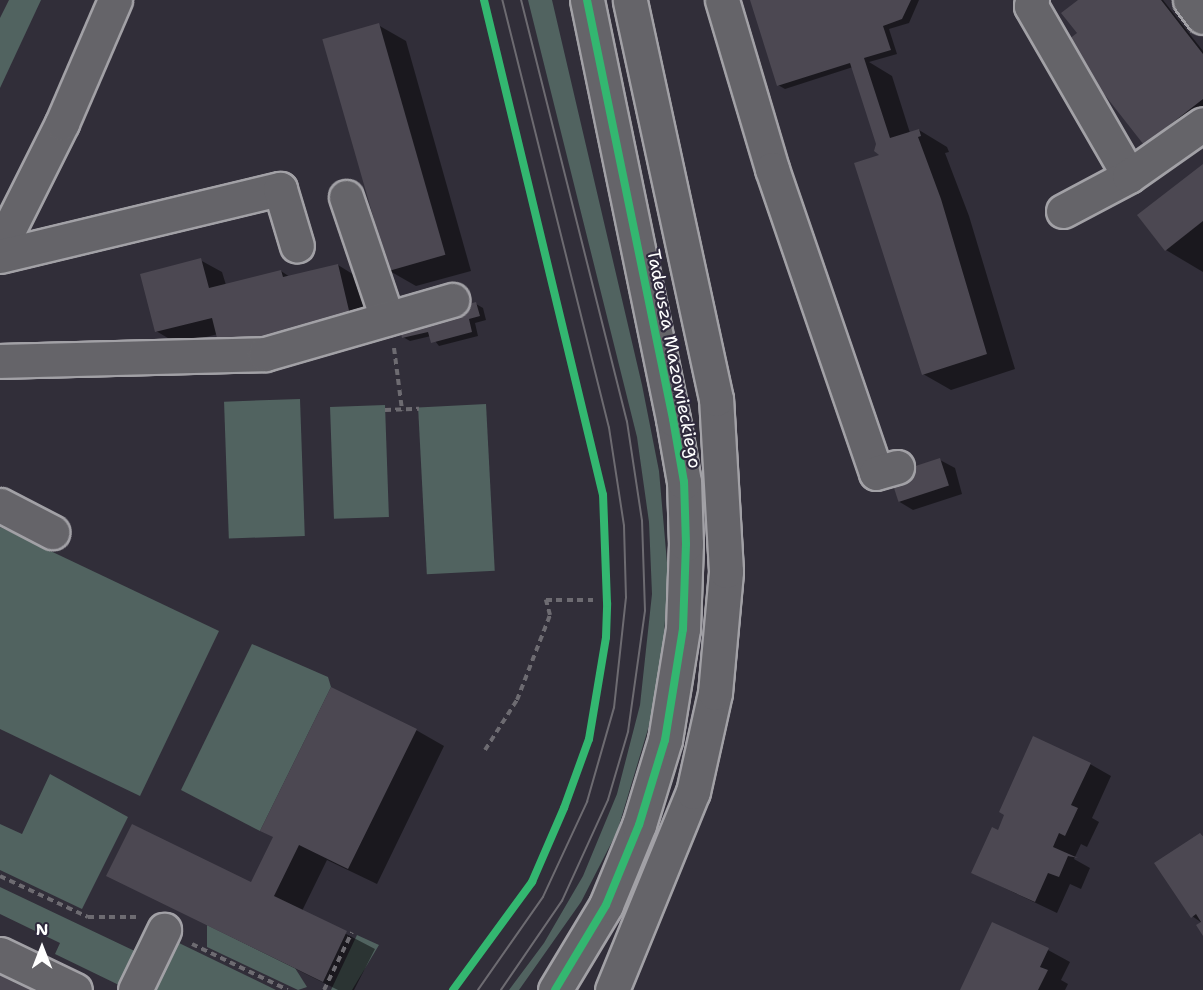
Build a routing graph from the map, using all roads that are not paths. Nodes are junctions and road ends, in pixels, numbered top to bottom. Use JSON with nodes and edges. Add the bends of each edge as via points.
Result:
{"nodes":[{"id":1,"x":115,"y":0,"type":"edge"},
{"id":2,"x":587,"y":0,"type":"edge"},
{"id":3,"x":630,"y":0,"type":"edge"},
{"id":4,"x":722,"y":0,"type":"edge"},
{"id":5,"x":1032,"y":0,"type":"edge"},
{"id":6,"x":1190,"y":0,"type":"edge"},
{"id":7,"x":1203,"y":17,"type":"edge"},
{"id":8,"x":1203,"y":124,"type":"edge"},
{"id":9,"x":1129,"y":176,"type":"junction"},
{"id":10,"x":346,"y":197,"type":"dead end"},
{"id":11,"x":1063,"y":211,"type":"dead end"},
{"id":12,"x":297,"y":246,"type":"dead end"},
{"id":13,"x":0,"y":247,"type":"edge"},
{"id":14,"x":0,"y":256,"type":"edge"},
{"id":15,"x":452,"y":300,"type":"dead end"},
{"id":16,"x":390,"y":328,"type":"junction"},
{"id":17,"x":0,"y":361,"type":"edge"},
{"id":18,"x":897,"y":467,"type":"dead end"},
{"id":19,"x":0,"y":505,"type":"edge"},
{"id":20,"x":52,"y":532,"type":"dead end"},
{"id":21,"x":164,"y":930,"type":"dead end"},
{"id":22,"x":0,"y":954,"type":"edge"},
{"id":23,"x":70,"y":989,"type":"edge"},
{"id":24,"x":135,"y":990,"type":"edge"},
{"id":25,"x":555,"y":990,"type":"edge"},
{"id":26,"x":612,"y":990,"type":"edge"}],
"edges":[{"from":1,"to":13,"type":"street","via":[[62,123]]},
{"from":2,"to":25,"type":"street","name":"Tadeusza Mazowieckiego","via":[[673,419],[684,482],[686,544],[683,629],[665,740],[639,825],[606,905]]},
{"from":3,"to":26,"type":"street","name":"Tadeusza Mazowieckiego","via":[[716,399],[726,571],[715,693],[693,792]]},
{"from":4,"to":18,"type":"street","via":[[772,169],[876,472]]},
{"from":5,"to":9,"type":"street","via":[[1031,6]]},
{"from":6,"to":7,"type":"street"},
{"from":8,"to":9,"type":"street"},
{"from":9,"to":11,"type":"street"},
{"from":10,"to":16,"type":"street"},
{"from":12,"to":14,"type":"street","via":[[280,189]]},
{"from":15,"to":16,"type":"street"},
{"from":16,"to":17,"type":"street","via":[[265,354]]},
{"from":19,"to":20,"type":"street"},
{"from":21,"to":24,"type":"street"},
{"from":22,"to":23,"type":"street"}]}
